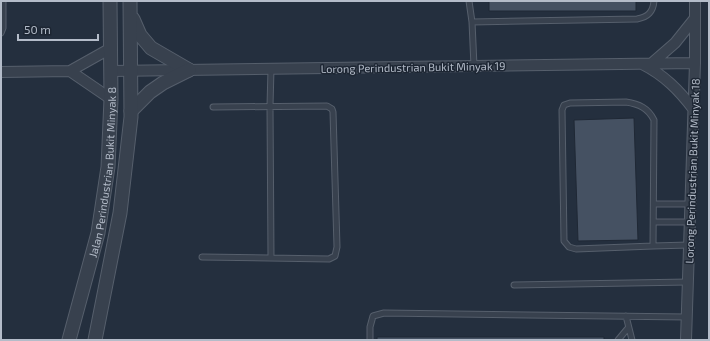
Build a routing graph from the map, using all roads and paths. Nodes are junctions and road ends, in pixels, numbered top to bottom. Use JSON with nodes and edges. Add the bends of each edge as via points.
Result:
{"nodes":[{"id":1,"x":3,"y":1,"type":"edge"},
{"id":2,"x":110,"y":1,"type":"edge"},
{"id":3,"x":469,"y":1,"type":"edge"},
{"id":4,"x":654,"y":1,"type":"edge"},
{"id":5,"x":695,"y":1,"type":"edge"},
{"id":6,"x":130,"y":7,"type":"edge"},
{"id":7,"x":695,"y":18,"type":"junction"},
{"id":8,"x":472,"y":22,"type":"junction"},
{"id":9,"x":1,"y":33,"type":"edge"},
{"id":10,"x":111,"y":48,"type":"junction"},
{"id":11,"x":652,"y":63,"type":"junction"},
{"id":12,"x":695,"y":63,"type":"junction"},
{"id":13,"x":641,"y":64,"type":"junction"},
{"id":14,"x":474,"y":66,"type":"junction"},
{"id":15,"x":271,"y":68,"type":"junction"},
{"id":16,"x":131,"y":70,"type":"junction"},
{"id":17,"x":189,"y":70,"type":"junction"},
{"id":18,"x":70,"y":71,"type":"junction"},
{"id":19,"x":111,"y":71,"type":"junction"},
{"id":20,"x":1,"y":72,"type":"edge"},
{"id":21,"x":111,"y":99,"type":"junction"},
{"id":22,"x":270,"y":106,"type":"junction"},
{"id":23,"x":213,"y":107,"type":"dead end"},
{"id":24,"x":694,"y":110,"type":"junction"},
{"id":25,"x":131,"y":112,"type":"junction"},
{"id":26,"x":654,"y":204,"type":"junction"},
{"id":27,"x":690,"y":204,"type":"junction"},
{"id":28,"x":654,"y":222,"type":"junction"},
{"id":29,"x":690,"y":222,"type":"junction"},
{"id":30,"x":689,"y":245,"type":"junction"},
{"id":31,"x":653,"y":246,"type":"junction"},
{"id":32,"x":202,"y":257,"type":"dead end"},
{"id":33,"x":271,"y":258,"type":"junction"},
{"id":34,"x":688,"y":282,"type":"junction"},
{"id":35,"x":514,"y":285,"type":"dead end"},
{"id":36,"x":626,"y":316,"type":"junction"},
{"id":37,"x":687,"y":317,"type":"junction"},
{"id":38,"x":628,"y":328,"type":"junction"},
{"id":39,"x":69,"y":340,"type":"edge"},
{"id":40,"x":96,"y":340,"type":"edge"},
{"id":41,"x":370,"y":340,"type":"edge"},
{"id":42,"x":618,"y":340,"type":"edge"},
{"id":43,"x":632,"y":340,"type":"edge"},
{"id":44,"x":686,"y":340,"type":"edge"}],
"edges":[{"from":1,"to":9,"type":"lane"},
{"from":2,"to":10,"type":"street","name":"Jalan Perindustrian Bukit Minyak 8"},
{"from":3,"to":8,"type":"lane"},
{"from":4,"to":8,"type":"lane","via":[[649,14],[637,19]]},
{"from":5,"to":7,"type":"street","name":"Lorong Perindustrian Bukit Minyak 18"},
{"from":6,"to":16,"type":"street","name":"Jalan Perindustrian Bukit Minyak 8"},
{"from":6,"to":17,"type":"street","via":[[140,35],[151,48]]},
{"from":7,"to":11,"type":"street","via":[[675,43]]},
{"from":7,"to":12,"type":"street","name":"Lorong Perindustrian Bukit Minyak 18"},
{"from":8,"to":14,"type":"lane"},
{"from":10,"to":18,"type":"street"},
{"from":10,"to":19,"type":"street","name":"Jalan Perindustrian Bukit Minyak 8"},
{"from":11,"to":12,"type":"street","name":"Lorong Perindustrian Bukit Minyak 19"},
{"from":11,"to":13,"type":"street","name":"Lorong Perindustrian Bukit Minyak 19"},
{"from":12,"to":24,"type":"street","name":"Lorong Perindustrian Bukit Minyak 18"},
{"from":13,"to":14,"type":"street","name":"Lorong Perindustrian Bukit Minyak 19"},
{"from":13,"to":24,"type":"street","via":[[657,72],[670,83]]},
{"from":14,"to":15,"type":"street","name":"Lorong Perindustrian Bukit Minyak 19"},
{"from":15,"to":17,"type":"street","name":"Lorong Perindustrian Bukit Minyak 19"},
{"from":15,"to":22,"type":"lane"},
{"from":16,"to":17,"type":"street","name":"Lorong Perindustrian Bukit Minyak 19"},
{"from":16,"to":19,"type":"street","name":"Lorong Perindustrian Bukit Minyak 19"},
{"from":16,"to":25,"type":"street","name":"Jalan Perindustrian Bukit Minyak 8"},
{"from":17,"to":25,"type":"street","via":[[150,92]]},
{"from":18,"to":20,"type":"street"},
{"from":18,"to":21,"type":"street"},
{"from":19,"to":21,"type":"street","name":"Jalan Perindustrian Bukit Minyak 8"},
{"from":21,"to":39,"type":"street","name":"Jalan Perindustrian Bukit Minyak 8","via":[[108,167],[98,233]]},
{"from":22,"to":23,"type":"lane"},
{"from":22,"to":33,"type":"lane"},
{"from":22,"to":33,"type":"lane","via":[[327,106],[332,109],[337,248],[335,256],[329,259]]},
{"from":24,"to":27,"type":"street","name":"Lorong Perindustrian Bukit Minyak 18"},
{"from":25,"to":40,"type":"street","name":"Jalan Perindustrian Bukit Minyak 8","via":[[120,213]]},
{"from":26,"to":27,"type":"lane"},
{"from":26,"to":28,"type":"lane"},
{"from":26,"to":31,"type":"lane","via":[[654,120],[650,112],[642,106],[626,102],[564,105],[564,241],[569,247],[576,249]]},
{"from":27,"to":29,"type":"street","name":"Lorong Perindustrian Bukit Minyak 18"},
{"from":28,"to":29,"type":"lane"},
{"from":28,"to":31,"type":"lane"},
{"from":29,"to":30,"type":"street","name":"Lorong Perindustrian Bukit Minyak 18"},
{"from":30,"to":31,"type":"lane"},
{"from":30,"to":34,"type":"street","name":"Lorong Perindustrian Bukit Minyak 18"},
{"from":32,"to":33,"type":"lane"},
{"from":34,"to":35,"type":"lane"},
{"from":34,"to":37,"type":"street","name":"Lorong Perindustrian Bukit Minyak 18"},
{"from":36,"to":37,"type":"lane"},
{"from":36,"to":38,"type":"lane"},
{"from":36,"to":41,"type":"lane","via":[[384,313],[373,316]]},
{"from":37,"to":44,"type":"street","name":"Lorong Perindustrian Bukit Minyak 18"},
{"from":38,"to":42,"type":"lane"},
{"from":38,"to":43,"type":"lane"}]}
